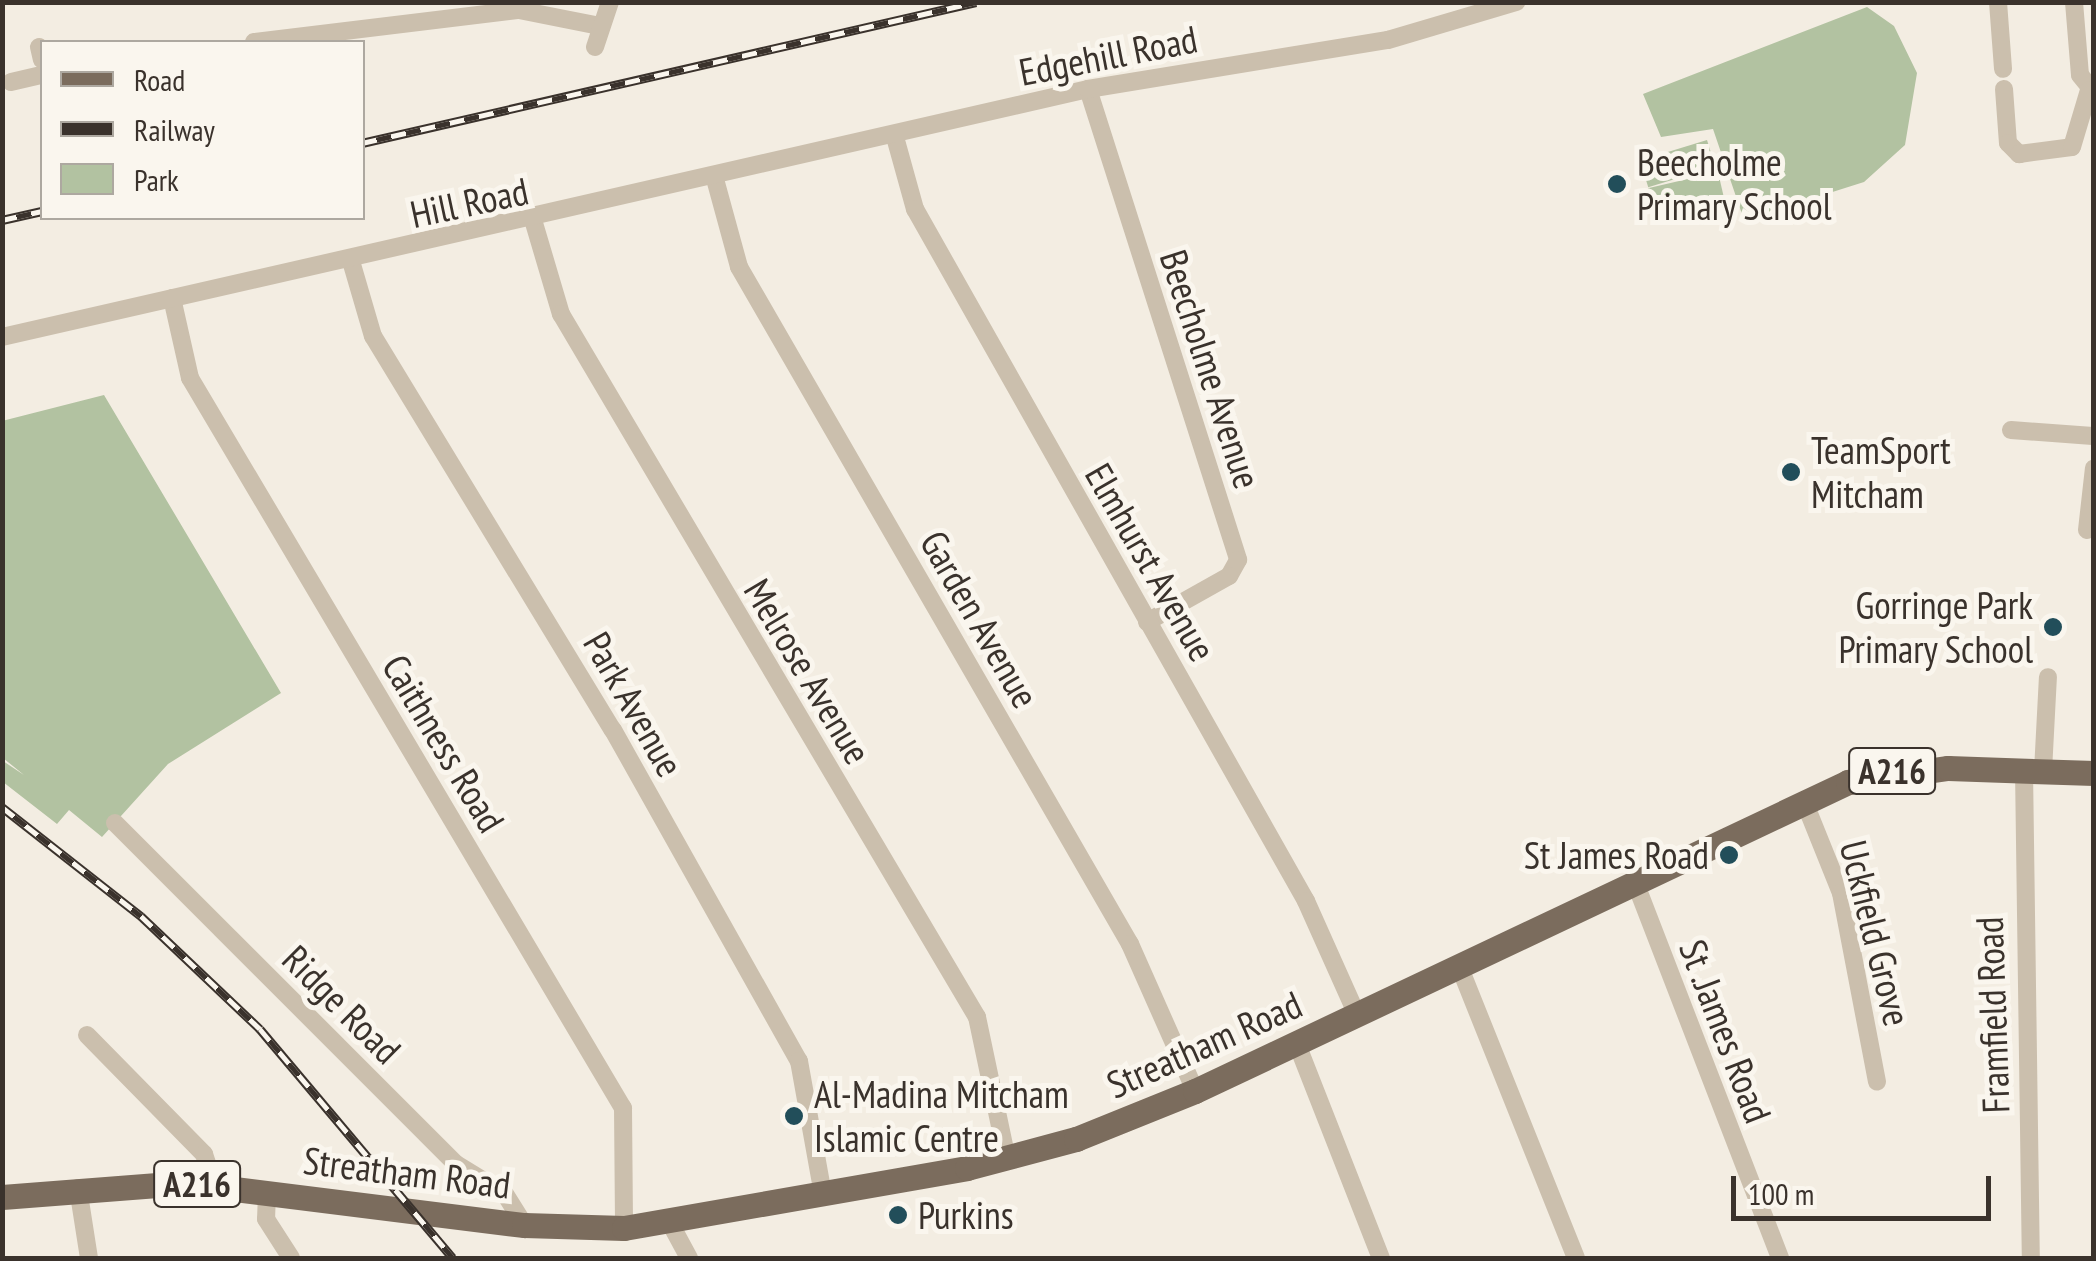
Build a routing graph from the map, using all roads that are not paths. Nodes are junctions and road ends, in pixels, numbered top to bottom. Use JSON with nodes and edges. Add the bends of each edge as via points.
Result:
{"nodes":[{"id":1,"x":610,"y":2,"type":"edge"},
{"id":2,"x":1516,"y":2,"type":"edge"},
{"id":3,"x":1998,"y":2,"type":"edge"},
{"id":4,"x":2074,"y":2,"type":"edge"},
{"id":5,"x":600,"y":26,"type":"junction"},
{"id":6,"x":271,"y":40,"type":"edge"},
{"id":7,"x":595,"y":47,"type":"dead end"},
{"id":8,"x":2002,"y":69,"type":"dead end"},
{"id":9,"x":40,"y":76,"type":"edge"},
{"id":10,"x":11,"y":82,"type":"dead end"},
{"id":11,"x":2004,"y":88,"type":"dead end"},
{"id":12,"x":1088,"y":89,"type":"junction"},
{"id":13,"x":2092,"y":91,"type":"edge"},
{"id":14,"x":895,"y":137,"type":"junction"},
{"id":15,"x":714,"y":179,"type":"junction"},
{"id":16,"x":534,"y":222,"type":"junction"},
{"id":17,"x":351,"y":261,"type":"junction"},
{"id":18,"x":172,"y":298,"type":"junction"},
{"id":19,"x":2,"y":336,"type":"edge"},
{"id":20,"x":2094,"y":414,"type":"edge"},
{"id":21,"x":2012,"y":430,"type":"dead end"},
{"id":22,"x":2093,"y":439,"type":"edge"},
{"id":23,"x":2094,"y":468,"type":"edge"},
{"id":24,"x":2087,"y":530,"type":"dead end"},
{"id":25,"x":1147,"y":622,"type":"junction"},
{"id":26,"x":2048,"y":677,"type":"dead end"},
{"id":27,"x":2034,"y":771,"type":"junction"},
{"id":28,"x":2094,"y":774,"type":"edge"},
{"id":29,"x":1804,"y":801,"type":"junction"},
{"id":30,"x":115,"y":823,"type":"dead end"},
{"id":31,"x":1635,"y":882,"type":"junction"},
{"id":32,"x":1460,"y":968,"type":"junction"},
{"id":33,"x":1358,"y":1017,"type":"junction"},
{"id":34,"x":86,"y":1035,"type":"dead end"},
{"id":35,"x":1297,"y":1044,"type":"junction"},
{"id":36,"x":1877,"y":1082,"type":"dead end"},
{"id":37,"x":1195,"y":1091,"type":"junction"},
{"id":38,"x":1007,"y":1158,"type":"junction"},
{"id":39,"x":214,"y":1185,"type":"junction"},
{"id":40,"x":78,"y":1188,"type":"junction"},
{"id":41,"x":267,"y":1192,"type":"junction"},
{"id":42,"x":823,"y":1196,"type":"junction"},
{"id":43,"x":2,"y":1197,"type":"edge"},
{"id":44,"x":669,"y":1221,"type":"junction"},
{"id":45,"x":524,"y":1226,"type":"junction"},
{"id":46,"x":624,"y":1228,"type":"junction"},
{"id":47,"x":89,"y":1258,"type":"edge"},
{"id":48,"x":291,"y":1258,"type":"edge"},
{"id":49,"x":689,"y":1258,"type":"edge"},
{"id":50,"x":1381,"y":1258,"type":"edge"},
{"id":51,"x":1576,"y":1258,"type":"edge"},
{"id":52,"x":1780,"y":1258,"type":"edge"},
{"id":53,"x":2031,"y":1258,"type":"edge"}],
"edges":[{"from":1,"to":5,"type":"street"},
{"from":2,"to":12,"type":"street","name":"Edgehill Road","via":[[1381,42]]},
{"from":3,"to":8,"type":"street"},
{"from":4,"to":13,"type":"street"},
{"from":5,"to":6,"type":"street","via":[[519,10]]},
{"from":5,"to":7,"type":"street"},
{"from":9,"to":10,"type":"street"},
{"from":11,"to":13,"type":"street","via":[[2008,143],[2020,154],[2072,147]]},
{"from":12,"to":14,"type":"street","name":"Edgehill Road"},
{"from":12,"to":25,"type":"street","name":"Beecholme Avenue","via":[[1238,560],[1229,576]]},
{"from":14,"to":15,"type":"street","name":"Edgehill Road"},
{"from":14,"to":25,"type":"street","name":"Elmhurst Avenue","via":[[915,210]]},
{"from":15,"to":16,"type":"street","name":"Hill Road"},
{"from":15,"to":37,"type":"street","name":"Garden Avenue","via":[[739,267],[1130,944]]},
{"from":16,"to":17,"type":"street","name":"Hill Road"},
{"from":16,"to":38,"type":"street","name":"Melrose Avenue","via":[[561,314],[977,1017]]},
{"from":17,"to":18,"type":"street","name":"Hill Road"},
{"from":17,"to":42,"type":"street","name":"Park Avenue","via":[[372,336],[613,730],[799,1062]]},
{"from":18,"to":19,"type":"street","name":"Hill Road"},
{"from":18,"to":46,"type":"street","name":"Caithness Road","via":[[190,378],[623,1108]]},
{"from":20,"to":22,"type":"street"},
{"from":21,"to":22,"type":"street"},
{"from":23,"to":24,"type":"street"},
{"from":25,"to":33,"type":"street","name":"Elmhurst Avenue","via":[[1306,901]]},
{"from":26,"to":27,"type":"street","name":"Framfield Road"},
{"from":27,"to":28,"type":"main road","name":"Streatham Road","number":"A216"},
{"from":27,"to":29,"type":"main road","name":"Streatham Road","number":"A216","via":[[1889,771]]},
{"from":27,"to":53,"type":"street","name":"Framfield Road"},
{"from":29,"to":31,"type":"main road","name":"Streatham Road","number":"A216"},
{"from":29,"to":36,"type":"street","name":"Uckfield Grove","via":[[1841,893]]},
{"from":30,"to":45,"type":"street","name":"Ridge Road","via":[[456,1164],[505,1194]]},
{"from":31,"to":32,"type":"main road","name":"Streatham Road","number":"A216"},
{"from":31,"to":52,"type":"street","name":"St .James Road"},
{"from":32,"to":33,"type":"main road","name":"Streatham Road","number":"A216"},
{"from":32,"to":51,"type":"street"},
{"from":33,"to":35,"type":"main road","name":"Streatham Road","number":"A216"},
{"from":34,"to":39,"type":"street","via":[[204,1154]]},
{"from":35,"to":37,"type":"main road","name":"Streatham Road","number":"A216"},
{"from":35,"to":50,"type":"street"},
{"from":37,"to":38,"type":"main road","name":"Streatham Road","number":"A216"},
{"from":38,"to":42,"type":"main road","name":"Streatham Road","number":"A216"},
{"from":39,"to":40,"type":"main road","name":"Streatham Road","number":"A216"},
{"from":39,"to":41,"type":"main road","name":"Streatham Road","number":"A216"},
{"from":40,"to":43,"type":"main road","name":"Streatham Road","number":"A216"},
{"from":40,"to":47,"type":"street"},
{"from":41,"to":45,"type":"main road","name":"Streatham Road","number":"A216"},
{"from":41,"to":48,"type":"street","via":[[266,1219]]},
{"from":42,"to":44,"type":"main road","name":"Streatham Road","number":"A216"},
{"from":44,"to":46,"type":"main road","name":"Streatham Road","number":"A216"},
{"from":44,"to":49,"type":"street"},
{"from":45,"to":46,"type":"main road","name":"Streatham Road","number":"A216"}]}
